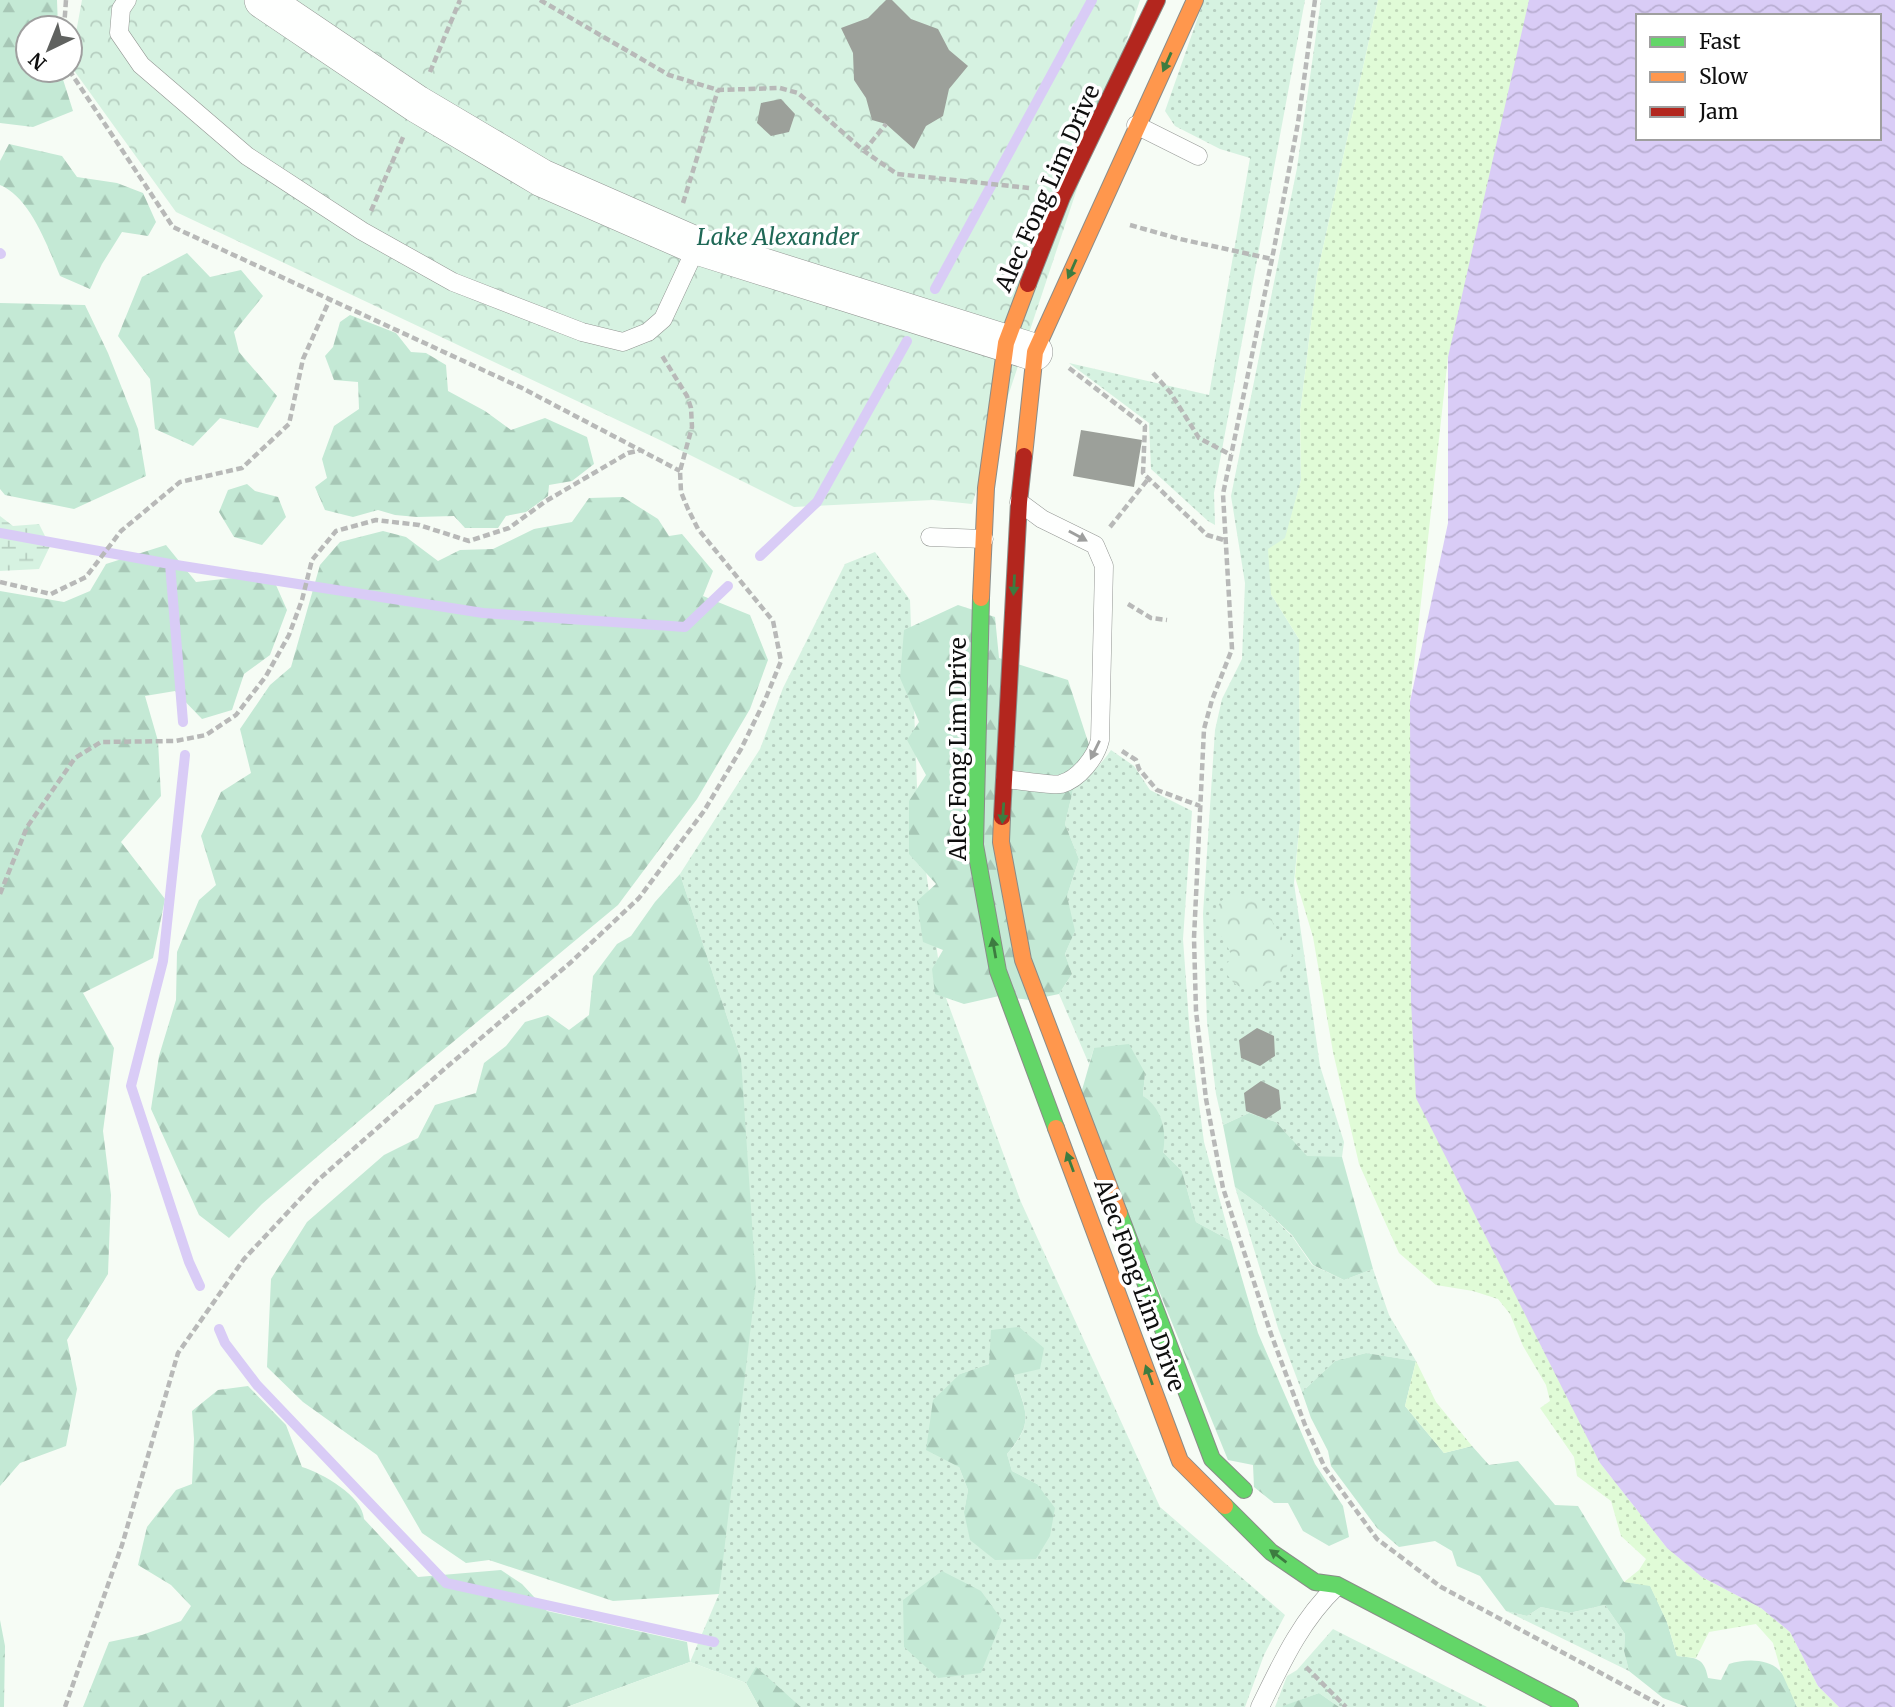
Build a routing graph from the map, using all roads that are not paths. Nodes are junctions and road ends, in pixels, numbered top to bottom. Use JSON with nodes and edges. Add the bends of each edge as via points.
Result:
{"nodes":[{"id":1,"x":127,"y":0,"type":"edge"},
{"id":2,"x":263,"y":0,"type":"edge"},
{"id":3,"x":1157,"y":0,"type":"edge"},
{"id":4,"x":1195,"y":0,"type":"edge"},
{"id":5,"x":1104,"y":112,"type":"junction"},
{"id":6,"x":1138,"y":125,"type":"junction"},
{"id":7,"x":1198,"y":156,"type":"dead end"},
{"id":8,"x":685,"y":240,"type":"junction"},
{"id":9,"x":1034,"y":352,"type":"junction"},
{"id":10,"x":1019,"y":502,"type":"junction"},
{"id":11,"x":930,"y":537,"type":"dead end"},
{"id":12,"x":1000,"y":539,"type":"junction"},
{"id":13,"x":1005,"y":779,"type":"junction"},
{"id":14,"x":1259,"y":1505,"type":"dead end"},
{"id":15,"x":1327,"y":1567,"type":"dead end"},
{"id":16,"x":1338,"y":1586,"type":"junction"},
{"id":17,"x":1260,"y":1707,"type":"edge"},
{"id":18,"x":1570,"y":1707,"type":"edge"}],
"edges":[{"from":1,"to":8,"type":"lane","via":[[121,9],[119,33],[141,65],[247,156],[362,231],[453,282],[582,332],[623,342],[648,332],[663,319]]},
{"from":2,"to":8,"type":"street","via":[[417,104],[542,178]]},
{"from":3,"to":5,"type":"street","name":"Alec Fong Lim Drive"},
{"from":4,"to":6,"type":"street","name":"Alec Fong Lim Drive","one_way":true},
{"from":5,"to":6,"type":"lane"},
{"from":5,"to":9,"type":"street","name":"Alec Fong Lim Drive","via":[[1062,197]]},
{"from":6,"to":7,"type":"lane"},
{"from":6,"to":9,"type":"street","name":"Alec Fong Lim Drive","one_way":true},
{"from":8,"to":9,"type":"street"},
{"from":9,"to":10,"type":"street","name":"Alec Fong Lim Drive"},
{"from":9,"to":12,"type":"street","name":"Alec Fong Lim Drive","via":[[986,488]]},
{"from":10,"to":12,"type":"street","name":"Alec Fong Lim Drive"},
{"from":10,"to":13,"type":"lane","one_way":true,"via":[[1095,545],[1104,566],[1100,740],[1081,771],[1060,784]]},
{"from":11,"to":12,"type":"lane"},
{"from":12,"to":13,"type":"street","name":"Alec Fong Lim Drive","one_way":true},
{"from":16,"to":12,"type":"street","name":"Alec Fong Lim Drive","one_way":true,"via":[[1315,1582],[1271,1552],[1180,1461],[998,971],[975,845],[978,659]]},
{"from":13,"to":14,"type":"street","name":"Alec Fong Lim Drive","one_way":true,"via":[[1001,842],[1023,960],[1212,1459]]},
{"from":15,"to":16,"type":"street"},
{"from":16,"to":17,"type":"lane","via":[[1318,1604]]},
{"from":16,"to":18,"type":"street","name":"Alec Fong Lim Drive"}]}
